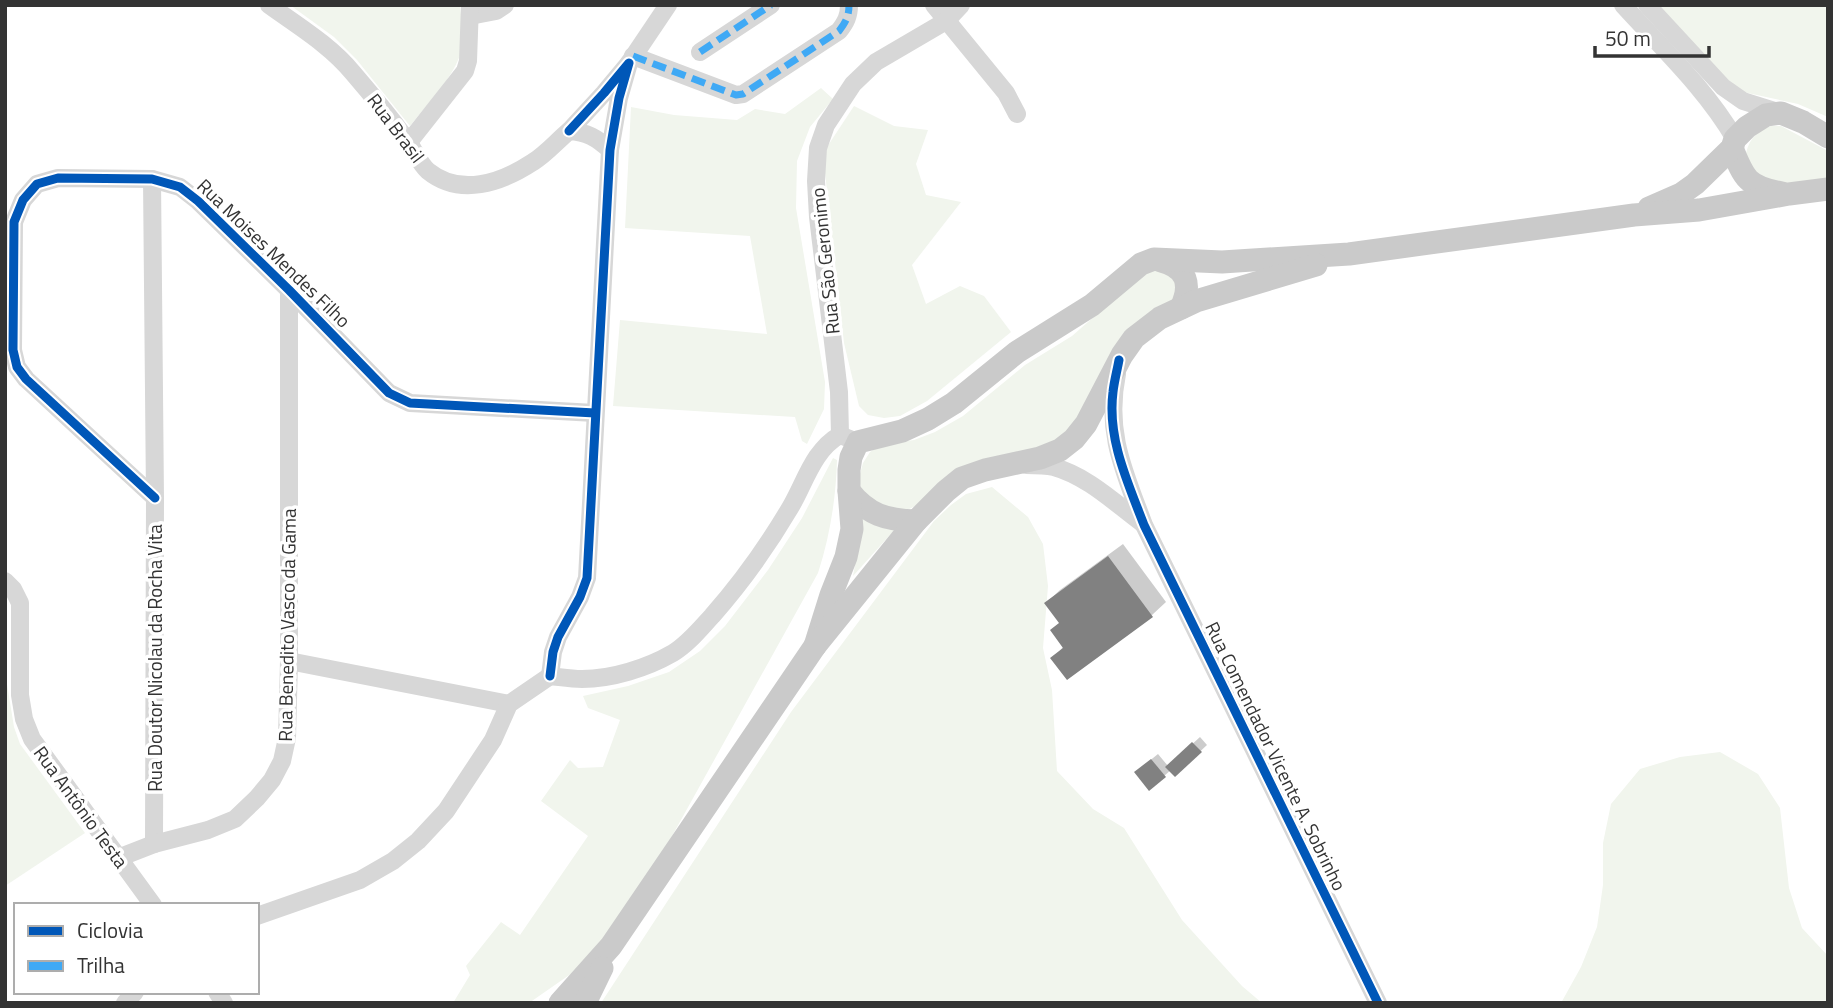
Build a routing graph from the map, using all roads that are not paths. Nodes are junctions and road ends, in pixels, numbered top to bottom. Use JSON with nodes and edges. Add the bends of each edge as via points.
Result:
{"nodes":[{"id":1,"x":270,"y":5,"type":"edge"},
{"id":2,"x":505,"y":5,"type":"edge"},
{"id":3,"x":668,"y":5,"type":"edge"},
{"id":4,"x":771,"y":5,"type":"edge"},
{"id":5,"x":849,"y":5,"type":"edge"},
{"id":6,"x":934,"y":5,"type":"edge"},
{"id":7,"x":961,"y":5,"type":"edge"},
{"id":8,"x":1623,"y":5,"type":"edge"},
{"id":9,"x":1647,"y":5,"type":"edge"},
{"id":10,"x":470,"y":11,"type":"edge"},
{"id":11,"x":946,"y":21,"type":"junction"},
{"id":12,"x":700,"y":52,"type":"dead end"},
{"id":13,"x":631,"y":60,"type":"junction"},
{"id":14,"x":1781,"y":113,"type":"junction"},
{"id":15,"x":1017,"y":114,"type":"dead end"},
{"id":16,"x":569,"y":131,"type":"junction"},
{"id":17,"x":1828,"y":136,"type":"edge"},
{"id":18,"x":408,"y":142,"type":"junction"},
{"id":19,"x":1734,"y":144,"type":"junction"},
{"id":20,"x":610,"y":150,"type":"junction"},
{"id":21,"x":152,"y":179,"type":"junction"},
{"id":22,"x":1828,"y":189,"type":"edge"},
{"id":23,"x":1789,"y":194,"type":"junction"},
{"id":24,"x":1633,"y":215,"type":"junction"},
{"id":25,"x":1349,"y":254,"type":"junction"},
{"id":26,"x":1154,"y":259,"type":"junction"},
{"id":27,"x":289,"y":290,"type":"junction"},
{"id":28,"x":1181,"y":308,"type":"junction"},
{"id":29,"x":1119,"y":360,"type":"junction"},
{"id":30,"x":595,"y":413,"type":"junction"},
{"id":31,"x":849,"y":438,"type":"junction"},
{"id":32,"x":1016,"y":464,"type":"junction"},
{"id":33,"x":849,"y":491,"type":"junction"},
{"id":34,"x":156,"y":498,"type":"junction"},
{"id":35,"x":916,"y":521,"type":"junction"},
{"id":36,"x":1143,"y":525,"type":"junction"},
{"id":37,"x":5,"y":581,"type":"edge"},
{"id":38,"x":815,"y":646,"type":"junction"},
{"id":39,"x":289,"y":661,"type":"junction"},
{"id":40,"x":550,"y":676,"type":"junction"},
{"id":41,"x":509,"y":704,"type":"junction"},
{"id":42,"x":154,"y":844,"type":"junction"},
{"id":43,"x":118,"y":859,"type":"junction"},
{"id":44,"x":151,"y":903,"type":"edge"},
{"id":45,"x":259,"y":915,"type":"edge"},
{"id":46,"x":611,"y":946,"type":"junction"},
{"id":47,"x":559,"y":1003,"type":"edge"},
{"id":48,"x":585,"y":1003,"type":"edge"},
{"id":49,"x":1378,"y":1003,"type":"edge"}],
"edges":[{"from":1,"to":18,"type":"street","name":"Rua Brasil","via":[[334,53]]},
{"from":2,"to":10,"type":"street","via":[[495,11]]},
{"from":3,"to":13,"type":"street"},
{"from":4,"to":12,"type":"street"},
{"from":5,"to":13,"type":"street","via":[[839,31],[743,94]]},
{"from":6,"to":11,"type":"street"},
{"from":7,"to":11,"type":"street","name":"Rua São Geronimo"},
{"from":8,"to":19,"type":"street","via":[[1724,120]]},
{"from":9,"to":14,"type":"street","via":[[1723,87],[1742,101]]},
{"from":10,"to":18,"type":"street","via":[[465,71]]},
{"from":11,"to":15,"type":"street","via":[[1006,93]]},
{"from":11,"to":31,"type":"street","name":"Rua São Geronimo","via":[[876,62],[853,84],[826,125],[818,148],[818,217],[839,392]]},
{"from":13,"to":16,"type":"street","name":"Rua Brasil"},
{"from":13,"to":20,"type":"street"},
{"from":14,"to":17,"type":"main road"},
{"from":14,"to":19,"type":"main road","via":[[1766,115],[1747,127]]},
{"from":16,"to":18,"type":"street","name":"Rua Brasil","via":[[509,175],[464,187],[427,170]]},
{"from":16,"to":20,"type":"street","via":[[592,136]]},
{"from":19,"to":23,"type":"main road","via":[[1741,170],[1751,183]]},
{"from":19,"to":24,"type":"main road","via":[[1681,194]]},
{"from":20,"to":30,"type":"street"},
{"from":21,"to":27,"type":"street","name":"Rua Moises Mendes Filho","via":[[180,187],[198,201]]},
{"from":21,"to":34,"type":"street","name":"Rua Doutor Nicolau da Rocha Vita"},
{"from":21,"to":34,"type":"street","name":"Rua Moises Mendes Filho","via":[[58,178],[37,184],[23,200],[14,222],[13,350],[26,379]]},
{"from":22,"to":23,"type":"main road"},
{"from":23,"to":24,"type":"main road","via":[[1699,210]]},
{"from":24,"to":25,"type":"main road"},
{"from":25,"to":26,"type":"main road","via":[[1222,262]]},
{"from":25,"to":28,"type":"main road"},
{"from":26,"to":28,"type":"main road","via":[[1173,264],[1182,273],[1187,285]]},
{"from":26,"to":31,"type":"main road","via":[[1140,264],[1093,305],[1017,352],[928,419],[902,431]]},
{"from":27,"to":30,"type":"street","name":"Rua Moises Mendes Filho","via":[[389,393],[410,403]]},
{"from":27,"to":39,"type":"street","name":"Rua Benedito Vasco da Gama"},
{"from":28,"to":29,"type":"main road","via":[[1134,338]]},
{"from":29,"to":32,"type":"main road","via":[[1074,439],[1060,450]]},
{"from":29,"to":36,"type":"street","name":"Rua Comendador Vicente A. Sobrinho","via":[[1113,393],[1115,441]]},
{"from":30,"to":40,"type":"street","via":[[587,578],[558,637]]},
{"from":31,"to":33,"type":"main road"},
{"from":31,"to":40,"type":"street","via":[[828,441],[791,507],[737,587],[676,651],[649,665],[613,674],[583,679]]},
{"from":32,"to":35,"type":"main road","via":[[962,478]]},
{"from":32,"to":36,"type":"street","via":[[1069,472]]},
{"from":33,"to":35,"type":"main road","via":[[875,513],[892,520]]},
{"from":33,"to":38,"type":"main road","via":[[852,529],[846,557]]},
{"from":34,"to":42,"type":"street","name":"Rua Doutor Nicolau da Rocha Vita"},
{"from":35,"to":38,"type":"main road"},
{"from":36,"to":49,"type":"street","name":"Rua Comendador Vicente A. Sobrinho"},
{"from":37,"to":43,"type":"street","name":"Rua Antônio Testa","via":[[20,603],[20,695],[32,740]]},
{"from":38,"to":46,"type":"main road"},
{"from":39,"to":41,"type":"street"},
{"from":39,"to":42,"type":"street","name":"Rua Benedito Vasco da Gama","via":[[286,738],[272,780],[235,819]]},
{"from":40,"to":41,"type":"street"},
{"from":41,"to":45,"type":"street","via":[[493,740],[446,811],[418,841],[360,880]]},
{"from":42,"to":43,"type":"street","name":"Rua Benedito Vasco da Gama"},
{"from":43,"to":44,"type":"street","name":"Rua Antônio Testa"},
{"from":46,"to":47,"type":"main road"},
{"from":46,"to":48,"type":"main road"}]}
